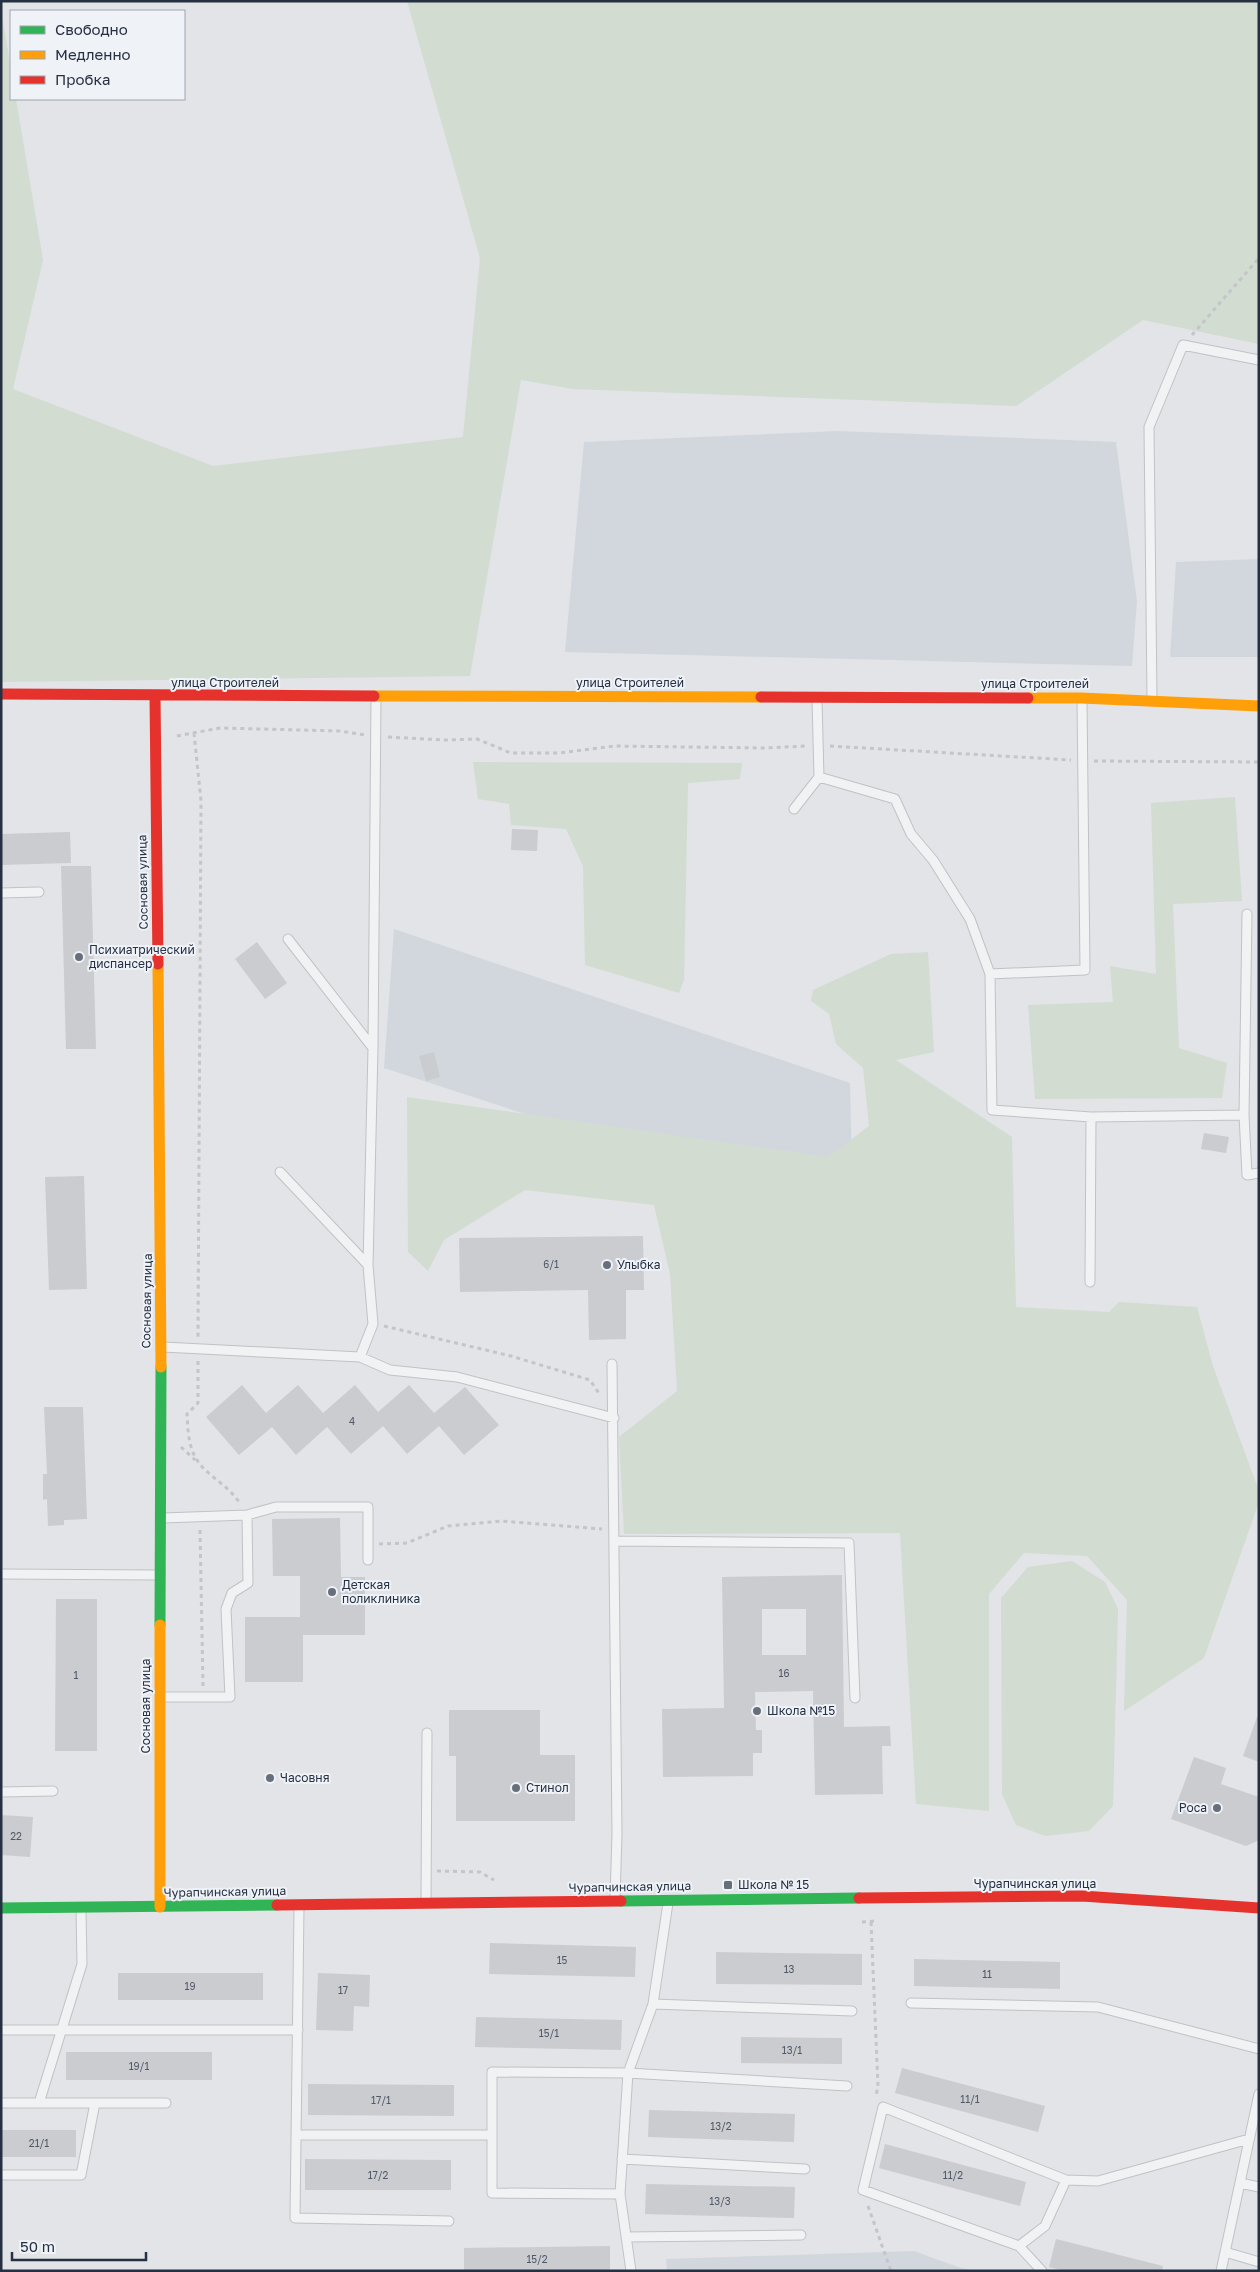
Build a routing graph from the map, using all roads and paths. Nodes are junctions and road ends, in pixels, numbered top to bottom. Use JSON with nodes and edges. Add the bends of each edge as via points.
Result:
{"nodes":[{"id":1,"x":1259,"y":258,"type":"edge"},
{"id":2,"x":1184,"y":345,"type":"junction"},
{"id":3,"x":1259,"y":360,"type":"edge"},
{"id":4,"x":1,"y":694,"type":"edge"},
{"id":5,"x":155,"y":696,"type":"junction"},
{"id":6,"x":376,"y":696,"type":"junction"},
{"id":7,"x":817,"y":697,"type":"junction"},
{"id":8,"x":1082,"y":698,"type":"junction"},
{"id":9,"x":1152,"y":700,"type":"junction"},
{"id":10,"x":1259,"y":706,"type":"edge"},
{"id":11,"x":194,"y":733,"type":"junction"},
{"id":12,"x":376,"y":736,"type":"junction"},
{"id":13,"x":156,"y":740,"type":"junction"},
{"id":14,"x":818,"y":745,"type":"junction"},
{"id":15,"x":1082,"y":761,"type":"junction"},
{"id":16,"x":1259,"y":762,"type":"edge"},
{"id":17,"x":819,"y":777,"type":"junction"},
{"id":18,"x":794,"y":809,"type":"dead end"},
{"id":19,"x":39,"y":892,"type":"dead end"},
{"id":20,"x":1,"y":893,"type":"edge"},
{"id":21,"x":1246,"y":914,"type":"dead end"},
{"id":22,"x":288,"y":939,"type":"dead end"},
{"id":23,"x":990,"y":974,"type":"junction"},
{"id":24,"x":373,"y":1048,"type":"junction"},
{"id":25,"x":1244,"y":1115,"type":"junction"},
{"id":26,"x":1091,"y":1117,"type":"junction"},
{"id":27,"x":280,"y":1172,"type":"dead end"},
{"id":28,"x":1259,"y":1173,"type":"edge"},
{"id":29,"x":368,"y":1265,"type":"junction"},
{"id":30,"x":1090,"y":1282,"type":"dead end"},
{"id":31,"x":373,"y":1324,"type":"junction"},
{"id":32,"x":160,"y":1347,"type":"junction"},
{"id":33,"x":198,"y":1349,"type":"junction"},
{"id":34,"x":360,"y":1357,"type":"junction"},
{"id":35,"x":612,"y":1364,"type":"dead end"},
{"id":36,"x":614,"y":1418,"type":"junction"},
{"id":37,"x":247,"y":1515,"type":"junction"},
{"id":38,"x":200,"y":1516,"type":"junction"},
{"id":39,"x":160,"y":1518,"type":"junction"},
{"id":40,"x":615,"y":1530,"type":"junction"},
{"id":41,"x":615,"y":1541,"type":"junction"},
{"id":42,"x":368,"y":1544,"type":"junction"},
{"id":43,"x":368,"y":1560,"type":"dead end"},
{"id":44,"x":1,"y":1574,"type":"edge"},
{"id":45,"x":160,"y":1575,"type":"junction"},
{"id":46,"x":160,"y":1696,"type":"junction"},
{"id":47,"x":204,"y":1697,"type":"junction"},
{"id":48,"x":855,"y":1698,"type":"dead end"},
{"id":49,"x":427,"y":1733,"type":"dead end"},
{"id":50,"x":53,"y":1791,"type":"dead end"},
{"id":51,"x":1,"y":1792,"type":"edge"},
{"id":52,"x":615,"y":1901,"type":"junction"},
{"id":53,"x":669,"y":1901,"type":"junction"},
{"id":54,"x":426,"y":1904,"type":"junction"},
{"id":55,"x":299,"y":1905,"type":"junction"},
{"id":56,"x":81,"y":1907,"type":"junction"},
{"id":57,"x":160,"y":1907,"type":"junction"},
{"id":58,"x":1,"y":1908,"type":"edge"},
{"id":59,"x":1259,"y":1908,"type":"edge"},
{"id":60,"x":911,"y":2003,"type":"dead end"},
{"id":61,"x":653,"y":2004,"type":"junction"},
{"id":62,"x":852,"y":2010,"type":"dead end"},
{"id":63,"x":1,"y":2030,"type":"edge"},
{"id":64,"x":62,"y":2030,"type":"junction"},
{"id":65,"x":298,"y":2030,"type":"junction"},
{"id":66,"x":1259,"y":2049,"type":"edge"},
{"id":67,"x":628,"y":2073,"type":"junction"},
{"id":68,"x":847,"y":2086,"type":"dead end"},
{"id":69,"x":1259,"y":2094,"type":"edge"},
{"id":70,"x":1,"y":2103,"type":"edge"},
{"id":71,"x":38,"y":2103,"type":"junction"},
{"id":72,"x":95,"y":2103,"type":"junction"},
{"id":73,"x":166,"y":2103,"type":"dead end"},
{"id":74,"x":1258,"y":2106,"type":"edge"},
{"id":75,"x":492,"y":2134,"type":"junction"},
{"id":76,"x":297,"y":2135,"type":"junction"},
{"id":77,"x":1249,"y":2139,"type":"junction"},
{"id":78,"x":622,"y":2159,"type":"junction"},
{"id":79,"x":805,"y":2169,"type":"dead end"},
{"id":80,"x":1,"y":2175,"type":"edge"},
{"id":81,"x":1066,"y":2180,"type":"junction"},
{"id":82,"x":1240,"y":2183,"type":"junction"},
{"id":83,"x":1259,"y":2187,"type":"edge"},
{"id":84,"x":620,"y":2194,"type":"junction"},
{"id":85,"x":449,"y":2221,"type":"dead end"},
{"id":86,"x":801,"y":2235,"type":"dead end"},
{"id":87,"x":626,"y":2237,"type":"junction"},
{"id":88,"x":1019,"y":2246,"type":"junction"},
{"id":89,"x":1225,"y":2252,"type":"junction"},
{"id":90,"x":1259,"y":2262,"type":"edge"},
{"id":91,"x":631,"y":2271,"type":"edge"},
{"id":92,"x":1042,"y":2271,"type":"edge"},
{"id":93,"x":1221,"y":2271,"type":"edge"}],
"edges":[{"from":1,"to":2,"type":"path"},
{"from":2,"to":3,"type":"lane"},
{"from":2,"to":9,"type":"lane","via":[[1149,427]]},
{"from":4,"to":5,"type":"street","name":"улица Строителей"},
{"from":5,"to":6,"type":"street","name":"улица Строителей"},
{"from":5,"to":13,"type":"street","name":"Сосновая улица"},
{"from":6,"to":7,"type":"street","name":"улица Строителей"},
{"from":6,"to":12,"type":"lane"},
{"from":7,"to":8,"type":"street","name":"улица Строителей"},
{"from":7,"to":14,"type":"lane"},
{"from":8,"to":9,"type":"street","name":"улица Строителей"},
{"from":8,"to":15,"type":"lane"},
{"from":9,"to":10,"type":"street","name":"улица Строителей"},
{"from":11,"to":12,"type":"path","via":[[220,728],[340,731]]},
{"from":11,"to":13,"type":"path"},
{"from":11,"to":33,"type":"path","via":[[200,801]]},
{"from":12,"to":14,"type":"path","via":[[477,739],[511,753],[560,753],[615,746],[765,748]]},
{"from":12,"to":24,"type":"lane"},
{"from":13,"to":32,"type":"street","name":"Сосновая улица"},
{"from":14,"to":15,"type":"path"},
{"from":14,"to":17,"type":"lane"},
{"from":15,"to":16,"type":"path"},
{"from":15,"to":23,"type":"lane","via":[[1085,970]]},
{"from":17,"to":18,"type":"lane"},
{"from":17,"to":23,"type":"lane","via":[[895,799],[911,834],[933,860],[970,919]]},
{"from":19,"to":20,"type":"lane"},
{"from":21,"to":25,"type":"lane"},
{"from":22,"to":24,"type":"lane"},
{"from":23,"to":26,"type":"lane","via":[[992,1110]]},
{"from":24,"to":29,"type":"lane"},
{"from":25,"to":26,"type":"lane"},
{"from":25,"to":28,"type":"lane","via":[[1247,1175]]},
{"from":26,"to":30,"type":"lane"},
{"from":27,"to":29,"type":"lane"},
{"from":29,"to":31,"type":"lane"},
{"from":31,"to":34,"type":"lane"},
{"from":31,"to":36,"type":"path","via":[[511,1356],[590,1380]]},
{"from":32,"to":33,"type":"lane"},
{"from":32,"to":39,"type":"street","name":"Сосновая улица"},
{"from":33,"to":34,"type":"lane"},
{"from":33,"to":37,"type":"path","via":[[198,1404],[187,1414],[189,1441],[198,1462],[233,1493]]},
{"from":34,"to":36,"type":"lane","via":[[390,1370],[457,1377]]},
{"from":35,"to":36,"type":"lane"},
{"from":36,"to":40,"type":"lane"},
{"from":37,"to":38,"type":"lane"},
{"from":37,"to":42,"type":"lane","via":[[276,1507],[368,1506]]},
{"from":37,"to":47,"type":"lane","via":[[248,1583],[232,1593],[226,1609],[230,1697]]},
{"from":38,"to":39,"type":"lane"},
{"from":38,"to":47,"type":"path"},
{"from":39,"to":45,"type":"street","name":"Сосновая улица"},
{"from":40,"to":41,"type":"lane"},
{"from":40,"to":42,"type":"path","via":[[501,1521],[448,1526],[407,1543]]},
{"from":41,"to":48,"type":"lane","via":[[849,1543]]},
{"from":41,"to":52,"type":"lane"},
{"from":42,"to":43,"type":"lane"},
{"from":44,"to":45,"type":"lane"},
{"from":45,"to":46,"type":"street","name":"Сосновая улица"},
{"from":46,"to":47,"type":"lane"},
{"from":46,"to":57,"type":"street","name":"Сосновая улица"},
{"from":49,"to":54,"type":"lane"},
{"from":50,"to":51,"type":"lane"},
{"from":52,"to":53,"type":"street","name":"Чурапчинская улица"},
{"from":52,"to":54,"type":"street","name":"Чурапчинская улица"},
{"from":53,"to":59,"type":"street","name":"Чурапчинская улица","via":[[1082,1896]]},
{"from":53,"to":61,"type":"lane"},
{"from":54,"to":55,"type":"street","name":"Чурапчинская улица"},
{"from":55,"to":57,"type":"street","name":"Чурапчинская улица"},
{"from":55,"to":65,"type":"lane"},
{"from":56,"to":57,"type":"street","name":"Чурапчинская улица"},
{"from":56,"to":58,"type":"street","name":"Чурапчинская улица"},
{"from":56,"to":64,"type":"lane","via":[[82,1964]]},
{"from":60,"to":66,"type":"lane","via":[[1098,2007]]},
{"from":61,"to":62,"type":"lane"},
{"from":61,"to":67,"type":"lane"},
{"from":63,"to":64,"type":"lane"},
{"from":64,"to":65,"type":"lane"},
{"from":64,"to":71,"type":"lane"},
{"from":65,"to":76,"type":"lane"},
{"from":67,"to":68,"type":"lane"},
{"from":67,"to":75,"type":"lane","via":[[492,2072]]},
{"from":67,"to":78,"type":"lane"},
{"from":69,"to":74,"type":"lane"},
{"from":70,"to":71,"type":"lane"},
{"from":71,"to":72,"type":"lane"},
{"from":72,"to":73,"type":"lane"},
{"from":72,"to":80,"type":"lane","via":[[81,2175]]},
{"from":74,"to":77,"type":"lane"},
{"from":75,"to":76,"type":"lane"},
{"from":75,"to":84,"type":"lane","via":[[492,2193]]},
{"from":76,"to":85,"type":"lane","via":[[295,2218]]},
{"from":77,"to":81,"type":"lane","via":[[1098,2181]]},
{"from":77,"to":82,"type":"lane"},
{"from":78,"to":79,"type":"lane"},
{"from":78,"to":84,"type":"lane"},
{"from":81,"to":88,"type":"lane","via":[[1045,2226]]},
{"from":81,"to":88,"type":"lane","via":[[882,2107],[862,2190]]},
{"from":82,"to":83,"type":"lane"},
{"from":82,"to":89,"type":"lane"},
{"from":84,"to":87,"type":"lane"},
{"from":86,"to":87,"type":"lane"},
{"from":87,"to":91,"type":"lane"},
{"from":88,"to":92,"type":"lane"},
{"from":89,"to":90,"type":"lane"},
{"from":89,"to":93,"type":"lane"}]}
